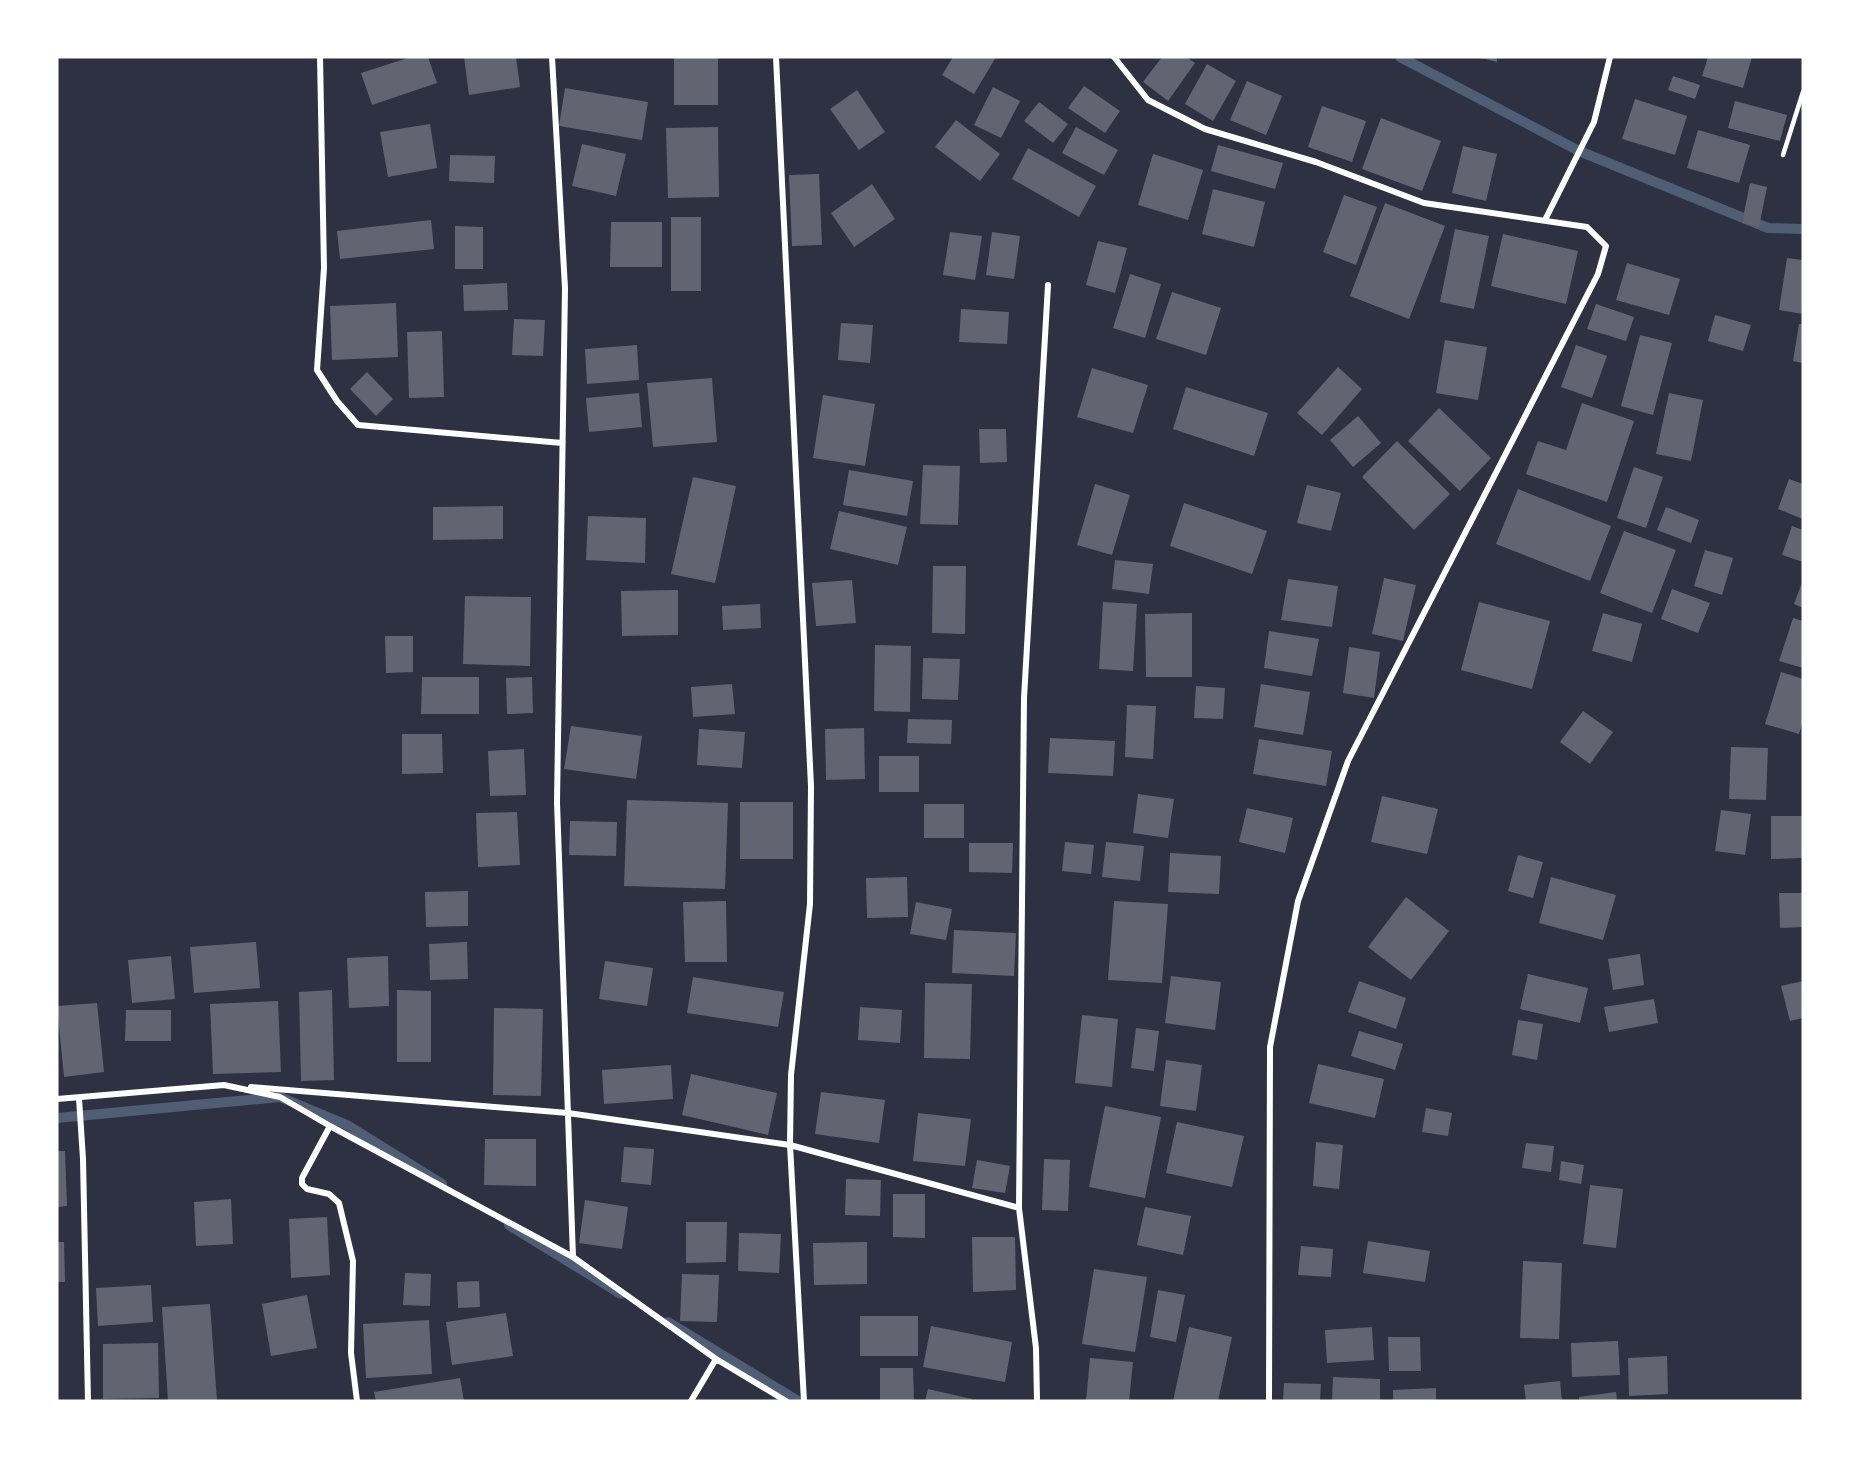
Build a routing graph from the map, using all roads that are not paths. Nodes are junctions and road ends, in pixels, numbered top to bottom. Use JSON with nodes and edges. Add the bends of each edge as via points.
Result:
{"nodes":[{"id":1,"x":320,"y":57,"type":"edge"},
{"id":2,"x":552,"y":57,"type":"edge"},
{"id":3,"x":776,"y":57,"type":"edge"},
{"id":4,"x":1114,"y":57,"type":"edge"},
{"id":5,"x":1610,"y":57,"type":"edge"},
{"id":6,"x":1803,"y":92,"type":"edge"},
{"id":7,"x":1783,"y":155,"type":"dead end"},
{"id":8,"x":1545,"y":220,"type":"junction"},
{"id":9,"x":1048,"y":285,"type":"dead end"},
{"id":10,"x":562,"y":443,"type":"junction"},
{"id":11,"x":224,"y":1085,"type":"junction"},
{"id":12,"x":79,"y":1098,"type":"junction"},
{"id":13,"x":57,"y":1099,"type":"edge"},
{"id":14,"x":568,"y":1113,"type":"junction"},
{"id":15,"x":330,"y":1126,"type":"junction"},
{"id":16,"x":790,"y":1145,"type":"junction"},
{"id":17,"x":1019,"y":1208,"type":"junction"},
{"id":18,"x":573,"y":1257,"type":"junction"},
{"id":19,"x":716,"y":1359,"type":"junction"},
{"id":20,"x":88,"y":1401,"type":"edge"},
{"id":21,"x":357,"y":1401,"type":"edge"},
{"id":22,"x":692,"y":1401,"type":"edge"},
{"id":23,"x":786,"y":1401,"type":"edge"},
{"id":24,"x":804,"y":1401,"type":"edge"},
{"id":25,"x":1037,"y":1401,"type":"edge"},
{"id":26,"x":1269,"y":1401,"type":"edge"}],
"edges":[{"from":1,"to":10,"type":"street","via":[[324,268],[317,370],[358,425]]},
{"from":2,"to":10,"type":"street","via":[[565,288]]},
{"from":3,"to":16,"type":"street","via":[[812,786],[810,904],[791,1075]]},
{"from":4,"to":8,"type":"street","via":[[1148,100],[1205,129],[1316,162],[1424,203]]},
{"from":5,"to":8,"type":"street","via":[[1594,122]]},
{"from":6,"to":7,"type":"lane"},
{"from":8,"to":26,"type":"street","via":[[1587,227],[1606,246],[1598,274],[1348,761],[1298,901],[1270,1047]]},
{"from":9,"to":17,"type":"street","via":[[1024,698]]},
{"from":10,"to":14,"type":"street","via":[[557,802]]},
{"from":11,"to":12,"type":"street"},
{"from":11,"to":14,"type":"street"},
{"from":11,"to":15,"type":"street","via":[[280,1097]]},
{"from":12,"to":13,"type":"street"},
{"from":12,"to":20,"type":"street"},
{"from":14,"to":16,"type":"street"},
{"from":14,"to":18,"type":"street"},
{"from":15,"to":18,"type":"street"},
{"from":15,"to":21,"type":"street","via":[[302,1184],[329,1194],[339,1203],[353,1261],[351,1353]]},
{"from":16,"to":17,"type":"street"},
{"from":16,"to":24,"type":"street"},
{"from":17,"to":25,"type":"street","via":[[1036,1348]]},
{"from":18,"to":19,"type":"street"},
{"from":19,"to":22,"type":"street"},
{"from":19,"to":23,"type":"street"}]}
